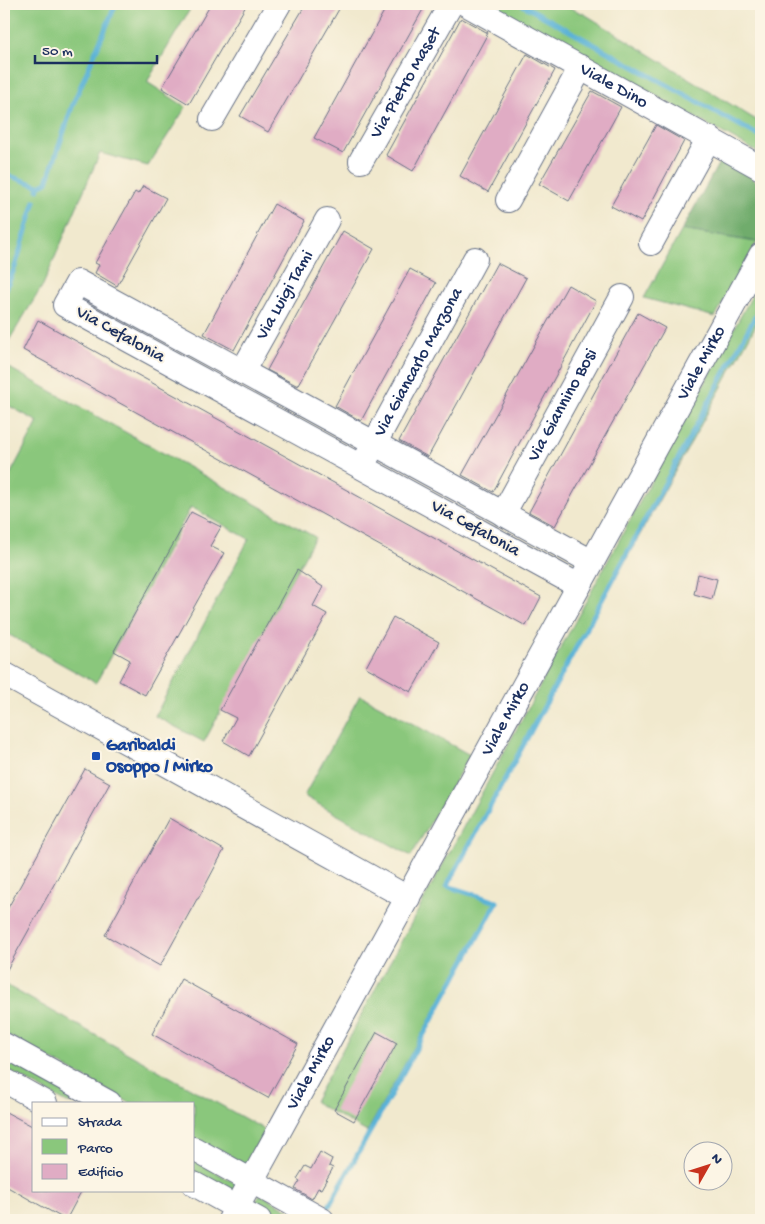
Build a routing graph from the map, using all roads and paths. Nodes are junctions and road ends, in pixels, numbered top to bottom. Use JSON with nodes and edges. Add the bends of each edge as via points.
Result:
{"nodes":[{"id":1,"x":279,"y":4,"type":"edge"},
{"id":2,"x":451,"y":4,"type":"edge"},
{"id":3,"x":466,"y":4,"type":"edge"},
{"id":4,"x":581,"y":68,"type":"junction"},
{"id":5,"x":212,"y":119,"type":"dead end"},
{"id":6,"x":709,"y":138,"type":"junction"},
{"id":7,"x":361,"y":161,"type":"dead end"},
{"id":8,"x":761,"y":168,"type":"edge"},
{"id":9,"x":508,"y":200,"type":"dead end"},
{"id":10,"x":328,"y":220,"type":"dead end"},
{"id":11,"x":651,"y":243,"type":"dead end"},
{"id":12,"x":761,"y":255,"type":"edge"},
{"id":13,"x":475,"y":259,"type":"dead end"},
{"id":14,"x":622,"y":297,"type":"dead end"},
{"id":15,"x":242,"y":372,"type":"junction"},
{"id":16,"x":374,"y":443,"type":"junction"},
{"id":17,"x":361,"y":467,"type":"junction"},
{"id":18,"x":503,"y":514,"type":"junction"},
{"id":19,"x":592,"y":562,"type":"junction"},
{"id":20,"x":579,"y":586,"type":"junction"},
{"id":21,"x":4,"y":674,"type":"edge"},
{"id":22,"x":408,"y":898,"type":"junction"},
{"id":23,"x":4,"y":1045,"type":"edge"},
{"id":24,"x":4,"y":1080,"type":"edge"},
{"id":25,"x":43,"y":1102,"type":"edge"},
{"id":26,"x":107,"y":1102,"type":"edge"},
{"id":27,"x":195,"y":1150,"type":"edge"},
{"id":28,"x":252,"y":1181,"type":"junction"},
{"id":29,"x":195,"y":1185,"type":"edge"},
{"id":30,"x":233,"y":1214,"type":"edge"},
{"id":31,"x":259,"y":1220,"type":"edge"},
{"id":32,"x":322,"y":1220,"type":"edge"}],
"edges":[{"from":1,"to":5,"type":"street"},
{"from":2,"to":7,"type":"street","name":"Via Pietro Maset"},
{"from":3,"to":4,"type":"street","name":"Viale Dino"},
{"from":4,"to":6,"type":"street","name":"Viale Dino"},
{"from":4,"to":9,"type":"street"},
{"from":6,"to":8,"type":"street","name":"Viale Dino"},
{"from":6,"to":11,"type":"street"},
{"from":10,"to":15,"type":"street","name":"Via Luigi Tami"},
{"from":12,"to":19,"type":"street","name":"Viale Mirko"},
{"from":13,"to":16,"type":"street","name":"Via Giancarlo Marzona"},
{"from":14,"to":18,"type":"street","name":"Via Giannino Bosi"},
{"from":15,"to":16,"type":"street","name":"Via Cefalonia"},
{"from":15,"to":17,"type":"street","name":"Via Cefalonia","via":[[78,282],[65,306]]},
{"from":16,"to":17,"type":"street","name":"Via Giancarlo Marzona"},
{"from":16,"to":18,"type":"street","name":"Via Cefalonia"},
{"from":17,"to":20,"type":"street","name":"Via Cefalonia"},
{"from":18,"to":19,"type":"street","name":"Via Cefalonia"},
{"from":19,"to":20,"type":"street","name":"Viale Mirko"},
{"from":20,"to":22,"type":"street","name":"Viale Mirko"},
{"from":21,"to":22,"type":"street"},
{"from":22,"to":28,"type":"street","name":"Viale Mirko"},
{"from":23,"to":26,"type":"street"},
{"from":24,"to":25,"type":"street"},
{"from":27,"to":28,"type":"street"},
{"from":28,"to":30,"type":"street","name":"Viale Mirko"},
{"from":28,"to":32,"type":"street"},
{"from":29,"to":30,"type":"street"},
{"from":30,"to":31,"type":"street"}]}
